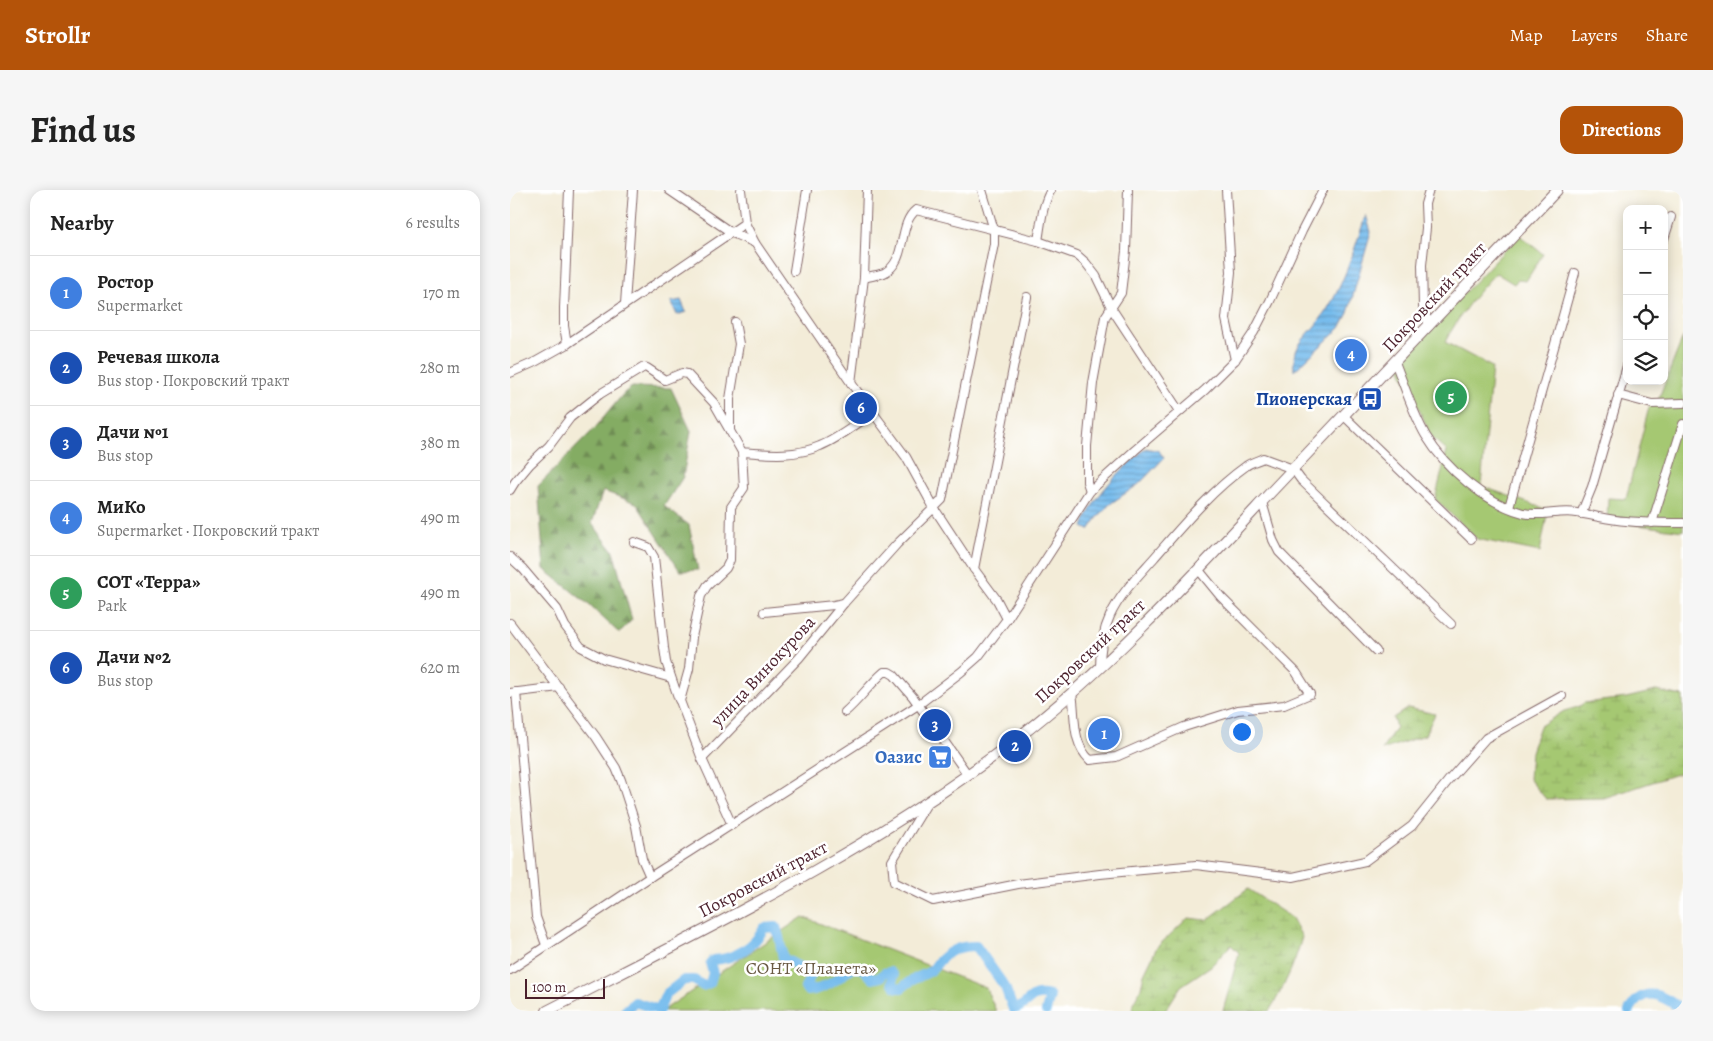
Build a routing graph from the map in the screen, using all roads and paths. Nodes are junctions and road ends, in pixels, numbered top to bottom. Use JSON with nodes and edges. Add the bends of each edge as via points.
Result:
{"nodes":[{"id":1,"x":569,"y":190,"type":"edge"},
{"id":2,"x":633,"y":190,"type":"edge"},
{"id":3,"x":669,"y":190,"type":"edge"},
{"id":4,"x":741,"y":190,"type":"edge"},
{"id":5,"x":807,"y":190,"type":"edge"},
{"id":6,"x":867,"y":190,"type":"edge"},
{"id":7,"x":982,"y":190,"type":"edge"},
{"id":8,"x":1051,"y":190,"type":"edge"},
{"id":9,"x":1128,"y":190,"type":"edge"},
{"id":10,"x":1226,"y":190,"type":"edge"},
{"id":11,"x":1323,"y":190,"type":"edge"},
{"id":12,"x":1429,"y":190,"type":"edge"},
{"id":13,"x":1557,"y":190,"type":"edge"},
{"id":14,"x":678,"y":194,"type":"edge"},
{"id":15,"x":1671,"y":217,"type":"dead end"},
{"id":16,"x":745,"y":224,"type":"junction"},
{"id":17,"x":1668,"y":226,"type":"edge"},
{"id":18,"x":994,"y":230,"type":"junction"},
{"id":19,"x":732,"y":233,"type":"junction"},
{"id":20,"x":1038,"y":241,"type":"junction"},
{"id":21,"x":755,"y":243,"type":"junction"},
{"id":22,"x":794,"y":271,"type":"dead end"},
{"id":23,"x":1575,"y":273,"type":"dead end"},
{"id":24,"x":864,"y":278,"type":"junction"},
{"id":25,"x":1027,"y":296,"type":"dead end"},
{"id":26,"x":625,"y":304,"type":"junction"},
{"id":27,"x":1112,"y":309,"type":"junction"},
{"id":28,"x":735,"y":322,"type":"dead end"},
{"id":29,"x":1429,"y":326,"type":"junction"},
{"id":30,"x":567,"y":344,"type":"junction"},
{"id":31,"x":1235,"y":360,"type":"junction"},
{"id":32,"x":1395,"y":362,"type":"junction"},
{"id":33,"x":510,"y":373,"type":"edge"},
{"id":34,"x":1623,"y":379,"type":"edge"},
{"id":35,"x":851,"y":383,"type":"junction"},
{"id":36,"x":1618,"y":395,"type":"junction"},
{"id":37,"x":1683,"y":403,"type":"edge"},
{"id":38,"x":1179,"y":411,"type":"junction"},
{"id":39,"x":872,"y":413,"type":"junction"},
{"id":40,"x":1344,"y":416,"type":"junction"},
{"id":41,"x":1683,"y":424,"type":"edge"},
{"id":42,"x":730,"y":432,"type":"junction"},
{"id":43,"x":742,"y":452,"type":"junction"},
{"id":44,"x":1293,"y":469,"type":"junction"},
{"id":45,"x":510,"y":490,"type":"edge"},
{"id":46,"x":1090,"y":491,"type":"junction"},
{"id":47,"x":1262,"y":502,"type":"junction"},
{"id":48,"x":1509,"y":507,"type":"junction"},
{"id":49,"x":934,"y":508,"type":"junction"},
{"id":50,"x":1581,"y":514,"type":"junction"},
{"id":51,"x":1652,"y":523,"type":"junction"},
{"id":52,"x":1683,"y":523,"type":"edge"},
{"id":53,"x":1471,"y":539,"type":"dead end"},
{"id":54,"x":634,"y":542,"type":"dead end"},
{"id":55,"x":510,"y":556,"type":"edge"},
{"id":56,"x":974,"y":569,"type":"junction"},
{"id":57,"x":1198,"y":569,"type":"junction"},
{"id":58,"x":844,"y":602,"type":"junction"},
{"id":59,"x":764,"y":612,"type":"dead end"},
{"id":60,"x":1007,"y":619,"type":"junction"},
{"id":61,"x":510,"y":623,"type":"edge"},
{"id":62,"x":1451,"y":624,"type":"dead end"},
{"id":63,"x":1376,"y":651,"type":"dead end"},
{"id":64,"x":1100,"y":668,"type":"junction"},
{"id":65,"x":671,"y":678,"type":"junction"},
{"id":66,"x":559,"y":687,"type":"junction"},
{"id":67,"x":513,"y":692,"type":"edge"},
{"id":68,"x":1072,"y":693,"type":"junction"},
{"id":69,"x":1562,"y":696,"type":"dead end"},
{"id":70,"x":680,"y":700,"type":"junction"},
{"id":71,"x":918,"y":705,"type":"junction"},
{"id":72,"x":845,"y":712,"type":"dead end"},
{"id":73,"x":702,"y":759,"type":"junction"},
{"id":74,"x":968,"y":774,"type":"junction"},
{"id":75,"x":929,"y":800,"type":"junction"},
{"id":76,"x":732,"y":825,"type":"junction"},
{"id":77,"x":650,"y":877,"type":"junction"},
{"id":78,"x":546,"y":945,"type":"junction"},
{"id":79,"x":510,"y":970,"type":"edge"},
{"id":80,"x":547,"y":1011,"type":"edge"}],
"edges":[{"from":1,"to":30,"type":"street","via":[[564,308]]},
{"from":2,"to":26,"type":"street"},
{"from":3,"to":14,"type":"street"},
{"from":4,"to":16,"type":"street"},
{"from":5,"to":22,"type":"street"},
{"from":6,"to":24,"type":"street"},
{"from":7,"to":18,"type":"street"},
{"from":8,"to":20,"type":"street"},
{"from":9,"to":27,"type":"street","via":[[1125,259],[1120,293]]},
{"from":10,"to":31,"type":"street","via":[[1231,272],[1226,319]]},
{"from":11,"to":31,"type":"street","via":[[1254,332]]},
{"from":12,"to":29,"type":"street","via":[[1425,204],[1422,265],[1422,307]]},
{"from":13,"to":29,"type":"main road","name":"Покровский тракт"},
{"from":14,"to":19,"type":"street"},
{"from":15,"to":17,"type":"street"},
{"from":16,"to":19,"type":"street"},
{"from":16,"to":21,"type":"street"},
{"from":18,"to":20,"type":"street"},
{"from":18,"to":24,"type":"street","via":[[916,210],[905,228],[897,259],[885,272]]},
{"from":18,"to":49,"type":"street","name":"улица Винокурова","via":[[994,244],[944,494]]},
{"from":19,"to":21,"type":"street"},
{"from":19,"to":26,"type":"street"},
{"from":20,"to":27,"type":"street","via":[[1077,255],[1086,263]]},
{"from":21,"to":35,"type":"street"},
{"from":23,"to":48,"type":"street"},
{"from":24,"to":35,"type":"street"},
{"from":25,"to":56,"type":"street"},
{"from":26,"to":30,"type":"street"},
{"from":27,"to":38,"type":"street"},
{"from":27,"to":46,"type":"street","via":[[1105,317],[1090,410],[1086,469]]},
{"from":28,"to":42,"type":"street","via":[[738,344],[730,399]]},
{"from":29,"to":32,"type":"main road","name":"Покровский тракт"},
{"from":30,"to":33,"type":"street"},
{"from":31,"to":38,"type":"street"},
{"from":32,"to":40,"type":"main road","name":"Покровский тракт"},
{"from":32,"to":48,"type":"street","via":[[1432,444],[1471,486]]},
{"from":34,"to":36,"type":"street"},
{"from":35,"to":39,"type":"street"},
{"from":36,"to":37,"type":"street","via":[[1652,404]]},
{"from":36,"to":50,"type":"street"},
{"from":38,"to":46,"type":"street"},
{"from":39,"to":43,"type":"street","via":[[820,446],[778,454]]},
{"from":39,"to":49,"type":"street","via":[[914,470]]},
{"from":40,"to":44,"type":"main road","name":"Покровский тракт"},
{"from":40,"to":53,"type":"street"},
{"from":41,"to":51,"type":"street"},
{"from":42,"to":43,"type":"street"},
{"from":42,"to":45,"type":"street","via":[[714,403],[687,374],[665,380],[644,367],[600,394],[570,418]]},
{"from":43,"to":70,"type":"street","via":[[744,488],[731,507],[730,560],[701,596],[689,669]]},
{"from":44,"to":47,"type":"main road","name":"Покровский тракт"},
{"from":44,"to":62,"type":"street"},
{"from":44,"to":64,"type":"street","via":[[1263,458],[1248,464],[1177,531],[1131,584],[1110,614],[1102,634]]},
{"from":46,"to":60,"type":"street"},
{"from":47,"to":57,"type":"main road","name":"Покровский тракт"},
{"from":47,"to":63,"type":"street","via":[[1279,552]]},
{"from":48,"to":50,"type":"street","via":[[1536,515],[1557,512]]},
{"from":49,"to":56,"type":"street"},
{"from":49,"to":58,"type":"street","name":"улица Винокурова"},
{"from":50,"to":51,"type":"street"},
{"from":51,"to":52,"type":"street"},
{"from":54,"to":65,"type":"street","via":[[648,547],[654,557],[664,648]]},
{"from":55,"to":65,"type":"street","via":[[557,609],[581,647],[604,658]]},
{"from":56,"to":60,"type":"street"},
{"from":57,"to":64,"type":"main road","name":"Покровский тракт"},
{"from":57,"to":68,"type":"street","via":[[1221,597],[1296,672],[1310,694],[1284,705],[1238,710],[1184,727],[1116,757],[1090,760],[1082,752],[1075,728]]},
{"from":58,"to":59,"type":"street"},
{"from":58,"to":73,"type":"street","name":"улица Винокурова","via":[[799,658]]},
{"from":60,"to":71,"type":"street","via":[[978,657]]},
{"from":61,"to":66,"type":"street"},
{"from":64,"to":68,"type":"main road","name":"Покровский тракт"},
{"from":65,"to":70,"type":"street"},
{"from":66,"to":67,"type":"street"},
{"from":66,"to":77,"type":"street","via":[[596,737],[621,780],[636,826],[642,859]]},
{"from":67,"to":78,"type":"street","via":[[536,917]]},
{"from":68,"to":74,"type":"main road","name":"Покровский тракт"},
{"from":69,"to":75,"type":"street","via":[[1486,738],[1412,826],[1365,861],[1293,877],[1196,865],[1018,884],[933,901],[894,882],[892,861]]},
{"from":70,"to":73,"type":"street"},
{"from":71,"to":72,"type":"street","via":[[894,676],[884,672]]},
{"from":71,"to":74,"type":"street"},
{"from":71,"to":76,"type":"street"},
{"from":73,"to":76,"type":"street"},
{"from":74,"to":75,"type":"main road","name":"Покровский тракт"},
{"from":75,"to":80,"type":"main road","name":"Покровский тракт","via":[[822,867]]},
{"from":76,"to":77,"type":"street"},
{"from":77,"to":78,"type":"street"},
{"from":78,"to":79,"type":"street"}]}
